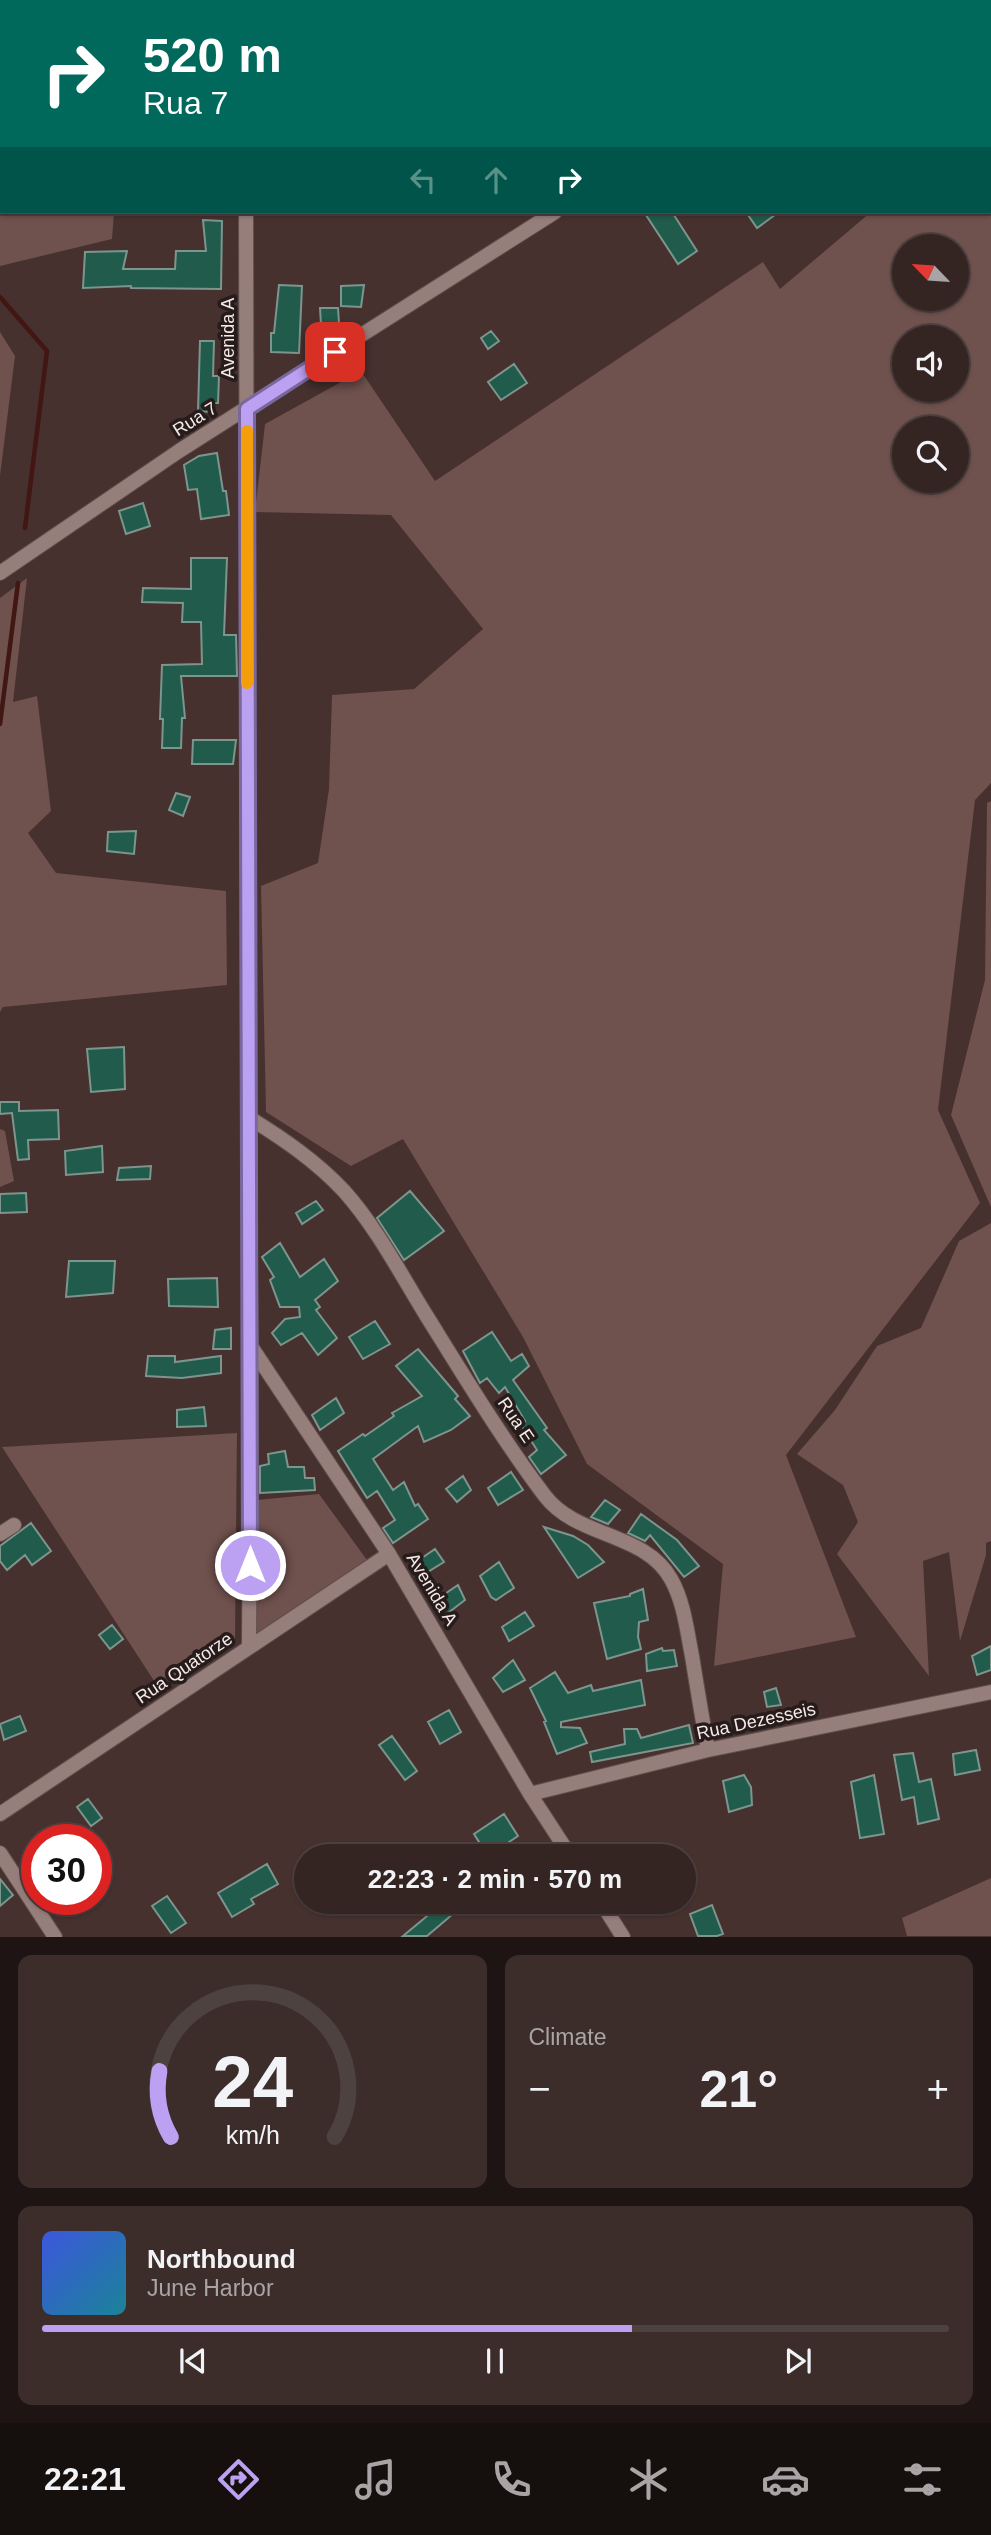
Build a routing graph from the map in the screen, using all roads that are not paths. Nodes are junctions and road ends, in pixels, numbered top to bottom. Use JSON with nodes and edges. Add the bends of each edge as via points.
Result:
{"nodes":[{"id":1,"x":246,"y":214,"type":"edge"},
{"id":2,"x":552,"y":214,"type":"edge"},
{"id":3,"x":247,"y":409,"type":"junction"},
{"id":4,"x":0,"y":573,"type":"edge"},
{"id":5,"x":248,"y":1117,"type":"junction"},
{"id":6,"x":251,"y":1347,"type":"junction"},
{"id":7,"x":14,"y":1525,"type":"dead end"},
{"id":8,"x":0,"y":1534,"type":"edge"},
{"id":9,"x":388,"y":1554,"type":"junction"},
{"id":10,"x":249,"y":1647,"type":"junction"},
{"id":11,"x":991,"y":1692,"type":"edge"},
{"id":12,"x":708,"y":1750,"type":"junction"},
{"id":13,"x":530,"y":1794,"type":"junction"},
{"id":14,"x":0,"y":1814,"type":"edge"},
{"id":15,"x":563,"y":1844,"type":"edge"},
{"id":16,"x":0,"y":1853,"type":"edge"},
{"id":17,"x":609,"y":1914,"type":"edge"},
{"id":18,"x":55,"y":1937,"type":"edge"},
{"id":19,"x":623,"y":1937,"type":"edge"}],
"edges":[{"from":1,"to":3,"type":"street","name":"Avenida A"},
{"from":2,"to":3,"type":"street","name":"Rua 7"},
{"from":3,"to":4,"type":"street","name":"Rua 7"},
{"from":3,"to":5,"type":"street","name":"Avenida A"},
{"from":5,"to":6,"type":"street","name":"Avenida A"},
{"from":5,"to":12,"type":"street","name":"Rua E","via":[[305,1155],[368,1221],[547,1499],[589,1529],[647,1553],[671,1579],[685,1620]]},
{"from":6,"to":9,"type":"street","name":"Avenida A"},
{"from":6,"to":10,"type":"street","name":"Avenida A"},
{"from":7,"to":8,"type":"street"},
{"from":9,"to":10,"type":"street","name":"Rua Quatorze"},
{"from":9,"to":13,"type":"street","name":"Avenida A"},
{"from":10,"to":14,"type":"street","name":"Rua Quatorze"},
{"from":11,"to":12,"type":"street","name":"Rua Dezesseis"},
{"from":12,"to":13,"type":"street","name":"Rua Dezesseis"},
{"from":13,"to":15,"type":"street","name":"Avenida A"},
{"from":16,"to":18,"type":"street"},
{"from":17,"to":19,"type":"street"}]}
